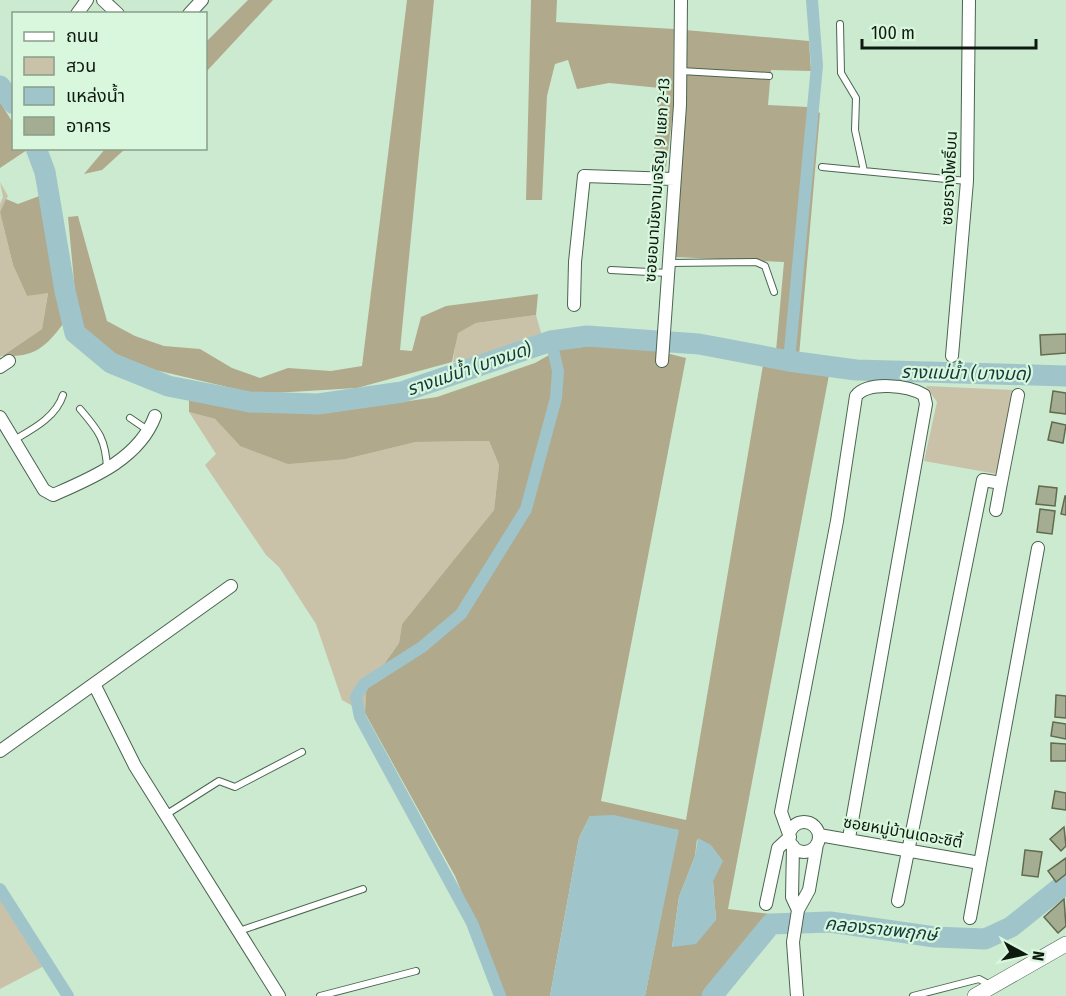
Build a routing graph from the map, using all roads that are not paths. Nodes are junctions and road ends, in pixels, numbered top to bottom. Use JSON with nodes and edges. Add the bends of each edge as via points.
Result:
{"nodes":[{"id":1,"x":87,"y":0,"type":"edge"},
{"id":2,"x":103,"y":0,"type":"edge"},
{"id":3,"x":202,"y":0,"type":"edge"},
{"id":4,"x":681,"y":0,"type":"edge"},
{"id":5,"x":969,"y":0,"type":"edge"},
{"id":6,"x":78,"y":12,"type":"edge"},
{"id":7,"x":116,"y":12,"type":"edge"},
{"id":8,"x":191,"y":12,"type":"edge"},
{"id":9,"x":840,"y":24,"type":"dead end"},
{"id":10,"x":680,"y":70,"type":"junction"},
{"id":11,"x":770,"y":76,"type":"dead end"},
{"id":12,"x":822,"y":167,"type":"dead end"},
{"id":13,"x":864,"y":171,"type":"junction"},
{"id":14,"x":674,"y":179,"type":"junction"},
{"id":15,"x":967,"y":181,"type":"junction"},
{"id":16,"x":668,"y":268,"type":"junction"},
{"id":17,"x":611,"y":270,"type":"dead end"},
{"id":18,"x":774,"y":292,"type":"dead end"},
{"id":19,"x":574,"y":305,"type":"dead end"},
{"id":20,"x":952,"y":357,"type":"dead end"},
{"id":21,"x":662,"y":361,"type":"dead end"},
{"id":22,"x":1018,"y":394,"type":"dead end"},
{"id":23,"x":63,"y":395,"type":"dead end"},
{"id":24,"x":80,"y":409,"type":"dead end"},
{"id":25,"x":154,"y":416,"type":"dead end"},
{"id":26,"x":0,"y":417,"type":"edge"},
{"id":27,"x":130,"y":418,"type":"dead end"},
{"id":28,"x":149,"y":431,"type":"junction"},
{"id":29,"x":14,"y":440,"type":"junction"},
{"id":30,"x":107,"y":470,"type":"junction"},
{"id":31,"x":1001,"y":483,"type":"junction"},
{"id":32,"x":996,"y":510,"type":"dead end"},
{"id":33,"x":1038,"y":548,"type":"dead end"},
{"id":34,"x":231,"y":586,"type":"dead end"},
{"id":35,"x":94,"y":684,"type":"junction"},
{"id":36,"x":0,"y":751,"type":"edge"},
{"id":37,"x":302,"y":752,"type":"dead end"},
{"id":38,"x":167,"y":814,"type":"junction"},
{"id":39,"x":849,"y":838,"type":"junction"},
{"id":40,"x":818,"y":839,"type":"junction"},
{"id":41,"x":791,"y":842,"type":"junction"},
{"id":42,"x":910,"y":850,"type":"junction"},
{"id":43,"x":980,"y":863,"type":"junction"},
{"id":44,"x":363,"y":889,"type":"dead end"},
{"id":45,"x":898,"y":901,"type":"dead end"},
{"id":46,"x":766,"y":904,"type":"dead end"},
{"id":47,"x":798,"y":913,"type":"junction"},
{"id":48,"x":970,"y":918,"type":"dead end"},
{"id":49,"x":239,"y":931,"type":"junction"},
{"id":50,"x":1066,"y":944,"type":"edge"},
{"id":51,"x":416,"y":971,"type":"dead end"},
{"id":52,"x":993,"y":988,"type":"junction"},
{"id":53,"x":279,"y":996,"type":"edge"},
{"id":54,"x":320,"y":996,"type":"edge"},
{"id":55,"x":797,"y":996,"type":"edge"},
{"id":56,"x":913,"y":996,"type":"edge"},
{"id":57,"x":975,"y":996,"type":"edge"}],
"edges":[{"from":1,"to":6,"type":"street"},
{"from":2,"to":7,"type":"street"},
{"from":3,"to":8,"type":"street"},
{"from":4,"to":10,"type":"street","name":"ซอยอนามัยงามเจริญ 9 แยก 2-13"},
{"from":5,"to":15,"type":"street","name":"ซอยรางโพธิ์บน"},
{"from":9,"to":13,"type":"lane","via":[[841,73],[856,98],[855,130]]},
{"from":10,"to":11,"type":"lane"},
{"from":10,"to":14,"type":"street","name":"ซอยอนามัยงามเจริญ 9 แยก 2-13"},
{"from":12,"to":13,"type":"lane"},
{"from":13,"to":15,"type":"lane"},
{"from":14,"to":16,"type":"street","name":"ซอยอนามัยงามเจริญ 9 แยก 2-13"},
{"from":14,"to":19,"type":"street","via":[[584,176]]},
{"from":15,"to":20,"type":"street","name":"ซอยรางโพธิ์บน"},
{"from":16,"to":17,"type":"lane"},
{"from":16,"to":18,"type":"lane","via":[[756,262],[765,266]]},
{"from":16,"to":21,"type":"street","name":"ซอยอนามัยงามเจริญ 9 แยก 2-13"},
{"from":22,"to":31,"type":"street"},
{"from":23,"to":29,"type":"lane","via":[[60,406],[48,418]]},
{"from":24,"to":30,"type":"lane","via":[[106,446]]},
{"from":25,"to":28,"type":"street"},
{"from":26,"to":29,"type":"street"},
{"from":27,"to":28,"type":"lane"},
{"from":28,"to":30,"type":"street"},
{"from":29,"to":30,"type":"street","via":[[44,490],[53,495]]},
{"from":31,"to":32,"type":"street"},
{"from":31,"to":42,"type":"street","via":[[983,480]]},
{"from":33,"to":43,"type":"street"},
{"from":34,"to":35,"type":"street"},
{"from":35,"to":36,"type":"street"},
{"from":35,"to":38,"type":"street","via":[[135,766]]},
{"from":37,"to":38,"type":"lane","via":[[235,787],[219,781]]},
{"from":38,"to":49,"type":"street"},
{"from":39,"to":40,"type":"street","name":"ซอยหมู่บ้านเดอะซิตี้"},
{"from":39,"to":41,"type":"street","via":[[926,404],[924,395],[915,390],[870,387],[856,396],[837,521],[781,812]]},
{"from":39,"to":42,"type":"street","name":"ซอยหมู่บ้านเดอะซิตี้"},
{"from":40,"to":41,"type":"street","name":"ซอยหมู่บ้านเดอะซิตี้","via":[[806,852]]},
{"from":40,"to":41,"type":"street","name":"ซอยหมู่บ้านเดอะซิตี้","via":[[815,826],[801,822],[793,828]]},
{"from":40,"to":47,"type":"street","via":[[809,890]]},
{"from":41,"to":46,"type":"street","via":[[778,848]]},
{"from":41,"to":47,"type":"street","via":[[792,897]]},
{"from":42,"to":43,"type":"street","name":"ซอยหมู่บ้านเดอะซิตี้"},
{"from":42,"to":45,"type":"street"},
{"from":43,"to":48,"type":"street"},
{"from":44,"to":49,"type":"lane"},
{"from":47,"to":55,"type":"street"},
{"from":49,"to":53,"type":"street"},
{"from":50,"to":52,"type":"street"},
{"from":51,"to":54,"type":"lane"},
{"from":52,"to":56,"type":"lane","via":[[979,979]]},
{"from":52,"to":57,"type":"street"}]}
